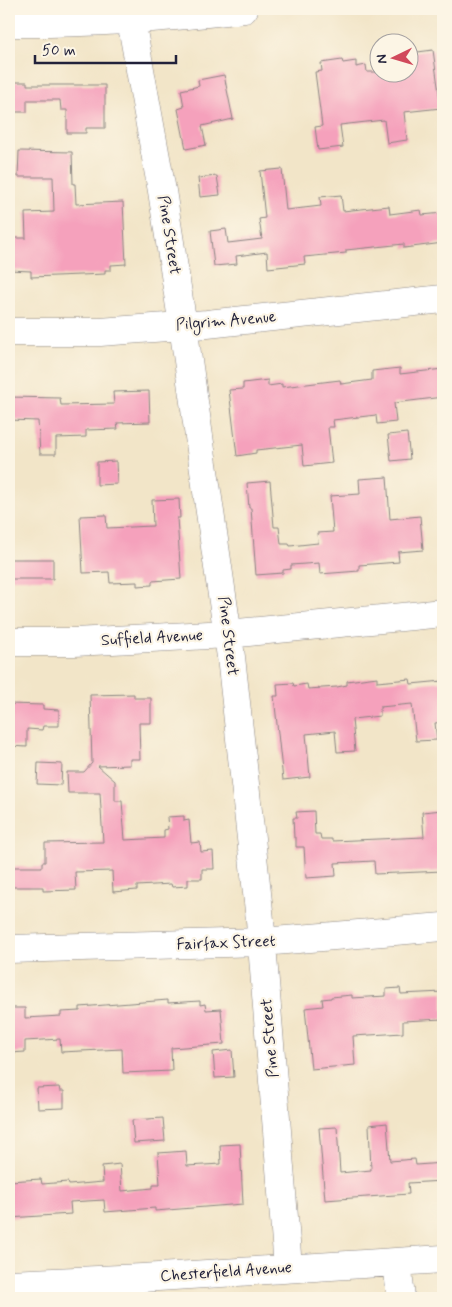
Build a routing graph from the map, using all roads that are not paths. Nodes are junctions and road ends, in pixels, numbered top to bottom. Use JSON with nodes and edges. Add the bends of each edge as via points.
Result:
{"nodes":[{"id":1,"x":244,"y":9,"type":"edge"},
{"id":2,"x":129,"y":14,"type":"edge"},
{"id":3,"x":9,"y":24,"type":"edge"},
{"id":4,"x":443,"y":299,"type":"edge"},
{"id":5,"x":184,"y":326,"type":"junction"},
{"id":6,"x":9,"y":332,"type":"edge"},
{"id":7,"x":443,"y":613,"type":"edge"},
{"id":8,"x":228,"y":634,"type":"junction"},
{"id":9,"x":9,"y":642,"type":"edge"},
{"id":10,"x":443,"y":928,"type":"edge"},
{"id":11,"x":262,"y":942,"type":"junction"},
{"id":12,"x":9,"y":949,"type":"edge"},
{"id":13,"x":443,"y":1259,"type":"edge"},
{"id":14,"x":397,"y":1262,"type":"junction"},
{"id":15,"x":288,"y":1268,"type":"junction"},
{"id":16,"x":9,"y":1284,"type":"edge"},
{"id":17,"x":143,"y":1288,"type":"edge"},
{"id":18,"x":401,"y":1298,"type":"edge"}],
"edges":[{"from":1,"to":2,"type":"street","via":[[154,19]]},
{"from":2,"to":3,"type":"street","via":[[59,24]]},
{"from":2,"to":5,"type":"street","name":"Pine Street"},
{"from":4,"to":5,"type":"street","name":"Pilgrim Avenue"},
{"from":5,"to":6,"type":"street","name":"Pilgrim Avenue","via":[[100,332]]},
{"from":5,"to":8,"type":"street","name":"Pine Street"},
{"from":7,"to":8,"type":"street","name":"Suffield Avenue"},
{"from":8,"to":9,"type":"street","name":"Suffield Avenue"},
{"from":8,"to":11,"type":"street","name":"Pine Street"},
{"from":10,"to":11,"type":"street","name":"Fairfax Street"},
{"from":11,"to":12,"type":"street","name":"Fairfax Street"},
{"from":11,"to":15,"type":"street","name":"Pine Street"},
{"from":13,"to":14,"type":"street","name":"Chesterfield Avenue"},
{"from":14,"to":15,"type":"street","name":"Chesterfield Avenue"},
{"from":14,"to":18,"type":"street"},
{"from":15,"to":17,"type":"street","name":"Chesterfield Avenue"},
{"from":16,"to":17,"type":"street","name":"Chesterfield Avenue"}]}
